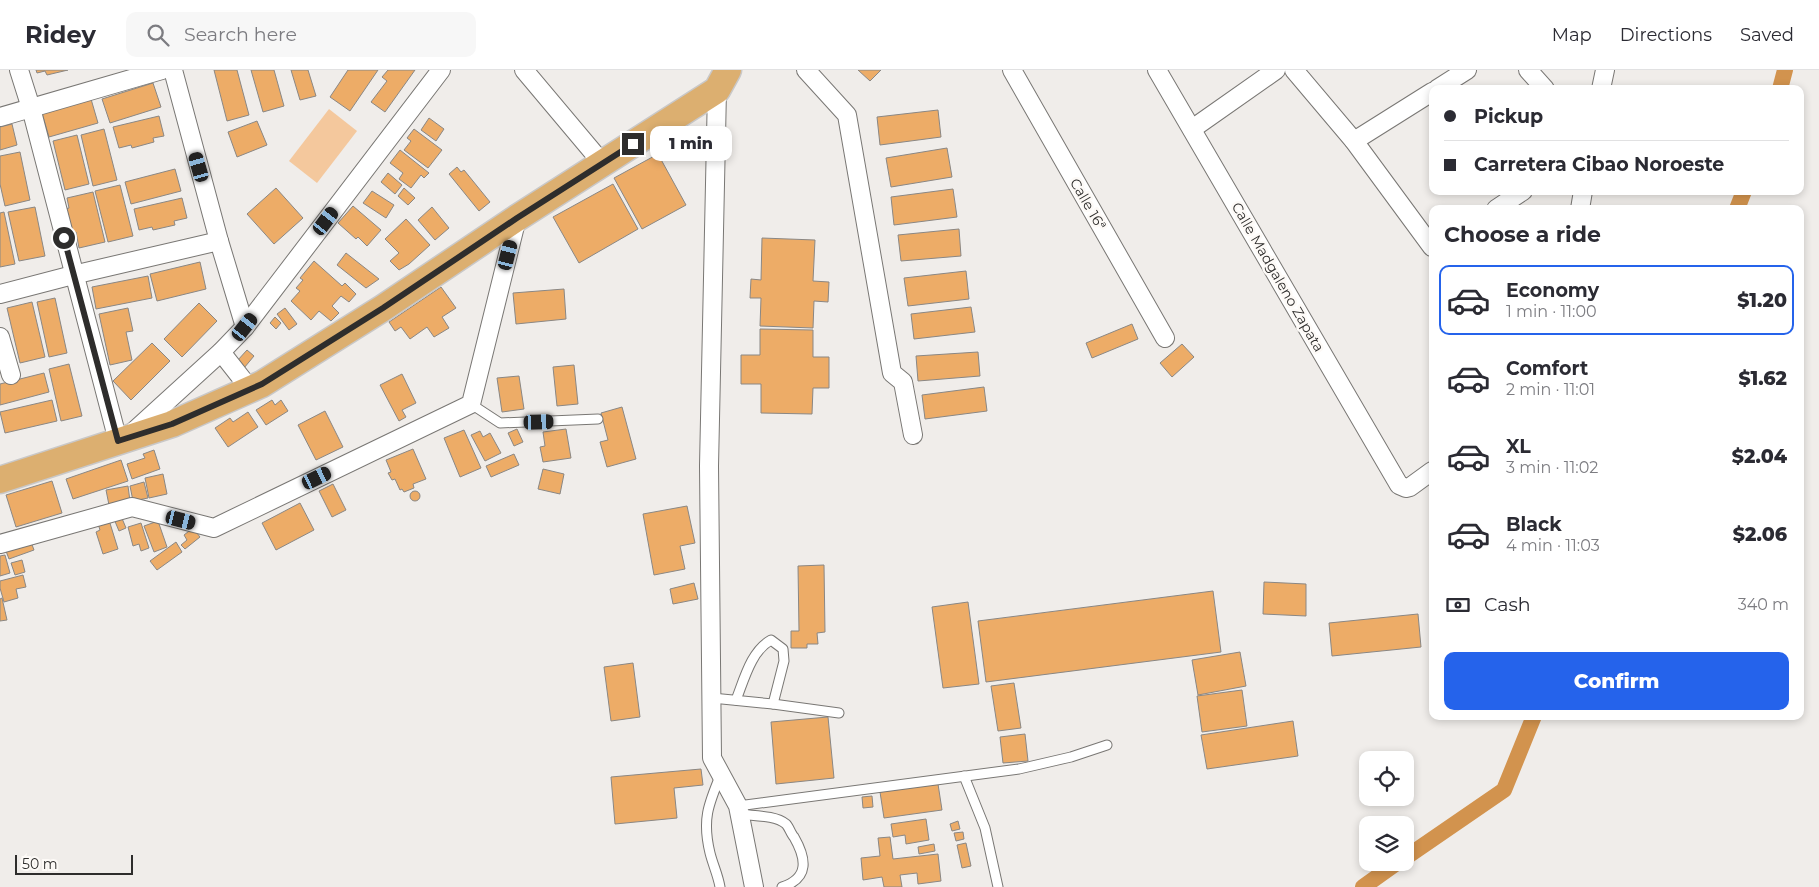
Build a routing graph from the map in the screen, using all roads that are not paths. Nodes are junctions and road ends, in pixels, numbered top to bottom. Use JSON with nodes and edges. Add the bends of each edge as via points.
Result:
{"nodes":[{"id":1,"x":19,"y":70,"type":"edge"},
{"id":2,"x":162,"y":70,"type":"edge"},
{"id":3,"x":173,"y":70,"type":"edge"},
{"id":4,"x":442,"y":70,"type":"edge"},
{"id":5,"x":524,"y":70,"type":"edge"},
{"id":6,"x":806,"y":70,"type":"edge"},
{"id":7,"x":1012,"y":70,"type":"edge"},
{"id":8,"x":1157,"y":70,"type":"edge"},
{"id":9,"x":1276,"y":70,"type":"edge"},
{"id":10,"x":1294,"y":70,"type":"edge"},
{"id":11,"x":1467,"y":70,"type":"edge"},
{"id":12,"x":1528,"y":70,"type":"edge"},
{"id":13,"x":1605,"y":70,"type":"edge"},
{"id":14,"x":722,"y":80,"type":"edge"},
{"id":15,"x":1443,"y":85,"type":"edge"},
{"id":16,"x":1541,"y":85,"type":"edge"},
{"id":17,"x":1602,"y":85,"type":"edge"},
{"id":18,"x":1429,"y":94,"type":"edge"},
{"id":19,"x":31,"y":108,"type":"junction"},
{"id":20,"x":0,"y":117,"type":"edge"},
{"id":21,"x":1192,"y":129,"type":"junction"},
{"id":22,"x":1354,"y":141,"type":"junction"},
{"id":23,"x":603,"y":164,"type":"junction"},
{"id":24,"x":1514,"y":195,"type":"edge"},
{"id":25,"x":1502,"y":200,"type":"edge"},
{"id":26,"x":517,"y":218,"type":"junction"},
{"id":27,"x":220,"y":241,"type":"junction"},
{"id":28,"x":1429,"y":243,"type":"edge"},
{"id":29,"x":73,"y":275,"type":"junction"},
{"id":30,"x":0,"y":294,"type":"edge"},
{"id":31,"x":245,"y":327,"type":"junction"},
{"id":32,"x":0,"y":337,"type":"edge"},
{"id":33,"x":1165,"y":338,"type":"dead end"},
{"id":34,"x":221,"y":352,"type":"junction"},
{"id":35,"x":11,"y":375,"type":"dead end"},
{"id":36,"x":250,"y":389,"type":"junction"},
{"id":37,"x":471,"y":404,"type":"junction"},
{"id":38,"x":598,"y":419,"type":"dead end"},
{"id":39,"x":913,"y":435,"type":"dead end"},
{"id":40,"x":123,"y":439,"type":"junction"},
{"id":41,"x":1429,"y":473,"type":"edge"},
{"id":42,"x":0,"y":480,"type":"edge"},
{"id":43,"x":0,"y":544,"type":"edge"},
{"id":44,"x":712,"y":698,"type":"junction"},
{"id":45,"x":736,"y":700,"type":"junction"},
{"id":46,"x":773,"y":704,"type":"junction"},
{"id":47,"x":840,"y":713,"type":"dead end"},
{"id":48,"x":1107,"y":745,"type":"dead end"},
{"id":49,"x":721,"y":774,"type":"junction"},
{"id":50,"x":964,"y":776,"type":"junction"},
{"id":51,"x":739,"y":810,"type":"junction"},
{"id":52,"x":720,"y":887,"type":"edge"},
{"id":53,"x":754,"y":887,"type":"edge"},
{"id":54,"x":782,"y":887,"type":"edge"},
{"id":55,"x":998,"y":887,"type":"edge"}],
"edges":[{"from":1,"to":19,"type":"street"},
{"from":2,"to":19,"type":"street"},
{"from":3,"to":27,"type":"street"},
{"from":4,"to":31,"type":"street"},
{"from":5,"to":23,"type":"street"},
{"from":6,"to":39,"type":"street","via":[[847,115],[892,373],[903,382]]},
{"from":7,"to":33,"type":"street","name":"Calle 16ª"},
{"from":8,"to":21,"type":"street","name":"Calle Madgaleno Zapata"},
{"from":9,"to":21,"type":"street"},
{"from":10,"to":22,"type":"street"},
{"from":11,"to":15,"type":"street"},
{"from":12,"to":16,"type":"street"},
{"from":13,"to":17,"type":"street"},
{"from":14,"to":23,"type":"main road"},
{"from":14,"to":44,"type":"street","via":[[710,466]]},
{"from":18,"to":22,"type":"street"},
{"from":19,"to":20,"type":"street"},
{"from":19,"to":29,"type":"street"},
{"from":21,"to":41,"type":"street","name":"Calle Madgaleno Zapata","via":[[1399,485],[1410,487]]},
{"from":22,"to":28,"type":"street"},
{"from":23,"to":26,"type":"main road"},
{"from":24,"to":25,"type":"street"},
{"from":26,"to":36,"type":"main road","via":[[375,313]]},
{"from":26,"to":37,"type":"street"},
{"from":27,"to":29,"type":"street"},
{"from":27,"to":31,"type":"street"},
{"from":29,"to":30,"type":"street"},
{"from":29,"to":40,"type":"street"},
{"from":31,"to":34,"type":"street"},
{"from":32,"to":35,"type":"street"},
{"from":34,"to":36,"type":"street"},
{"from":34,"to":40,"type":"street"},
{"from":36,"to":40,"type":"main road","via":[[172,424]]},
{"from":37,"to":38,"type":"lane","via":[[500,423]]},
{"from":37,"to":43,"type":"street","via":[[214,528],[132,507]]},
{"from":40,"to":42,"type":"main road"},
{"from":44,"to":45,"type":"lane"},
{"from":44,"to":49,"type":"street","via":[[712,758]]},
{"from":45,"to":46,"type":"lane"},
{"from":45,"to":46,"type":"lane","via":[[762,645],[771,640],[783,649],[784,661]]},
{"from":46,"to":47,"type":"lane"},
{"from":48,"to":50,"type":"lane","via":[[1038,765]]},
{"from":49,"to":51,"type":"street"},
{"from":49,"to":52,"type":"lane","via":[[708,805],[705,828]]},
{"from":50,"to":51,"type":"lane"},
{"from":50,"to":55,"type":"lane","via":[[985,828]]},
{"from":51,"to":53,"type":"street"},
{"from":51,"to":54,"type":"lane","via":[[786,824],[804,862],[801,873]]}]}
